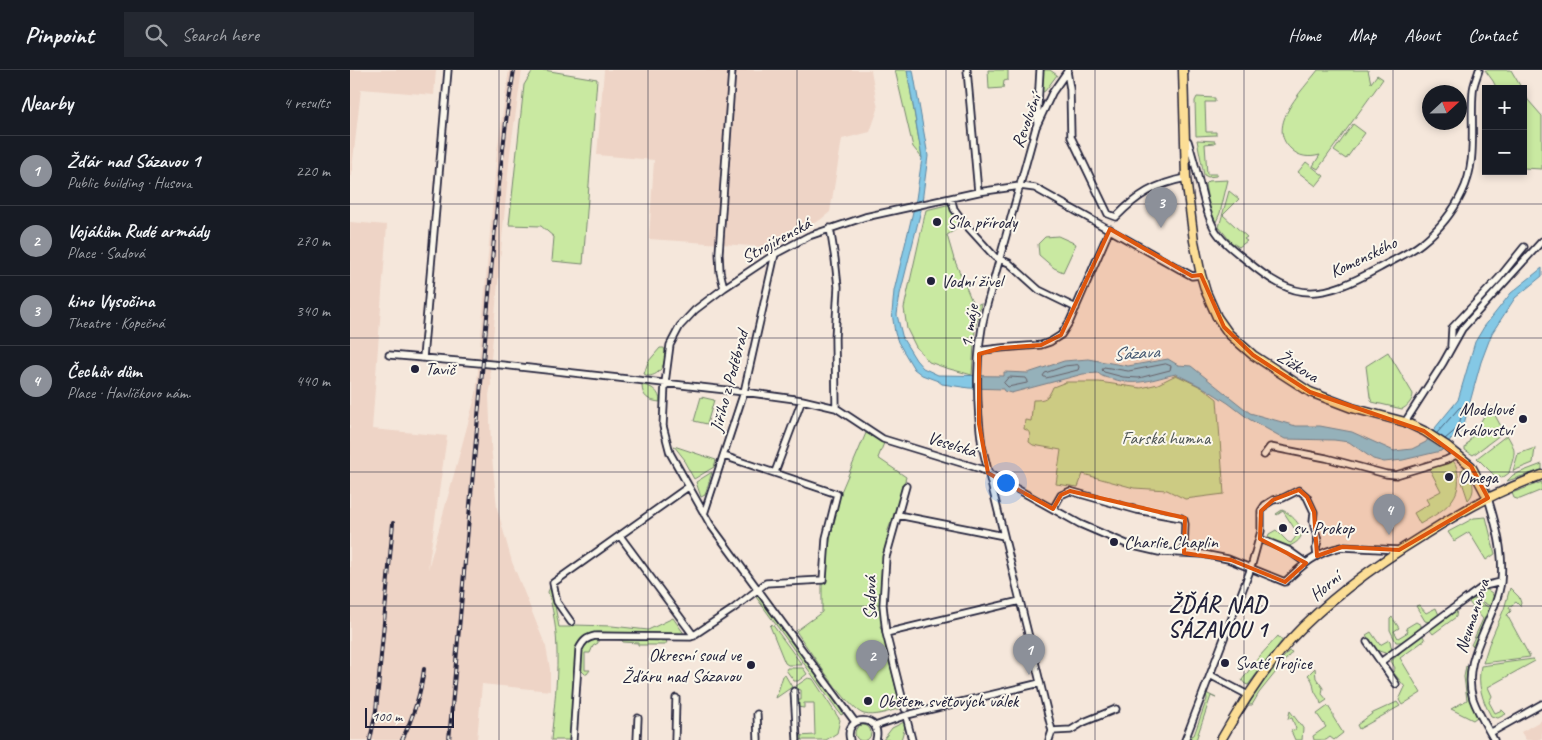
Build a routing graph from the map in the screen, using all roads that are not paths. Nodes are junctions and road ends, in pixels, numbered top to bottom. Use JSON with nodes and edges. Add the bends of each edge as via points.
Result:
{"nodes":[{"id":1,"x":448,"y":70,"type":"edge"},
{"id":2,"x":732,"y":70,"type":"edge"},
{"id":3,"x":967,"y":70,"type":"edge"},
{"id":4,"x":1040,"y":70,"type":"edge"},
{"id":5,"x":1060,"y":70,"type":"edge"},
{"id":6,"x":1183,"y":70,"type":"edge"},
{"id":7,"x":1479,"y":70,"type":"edge"},
{"id":8,"x":1067,"y":71,"type":"edge"},
{"id":9,"x":1036,"y":126,"type":"junction"},
{"id":10,"x":1183,"y":140,"type":"junction"},
{"id":11,"x":1186,"y":178,"type":"junction"},
{"id":12,"x":1020,"y":186,"type":"junction"},
{"id":13,"x":978,"y":192,"type":"junction"},
{"id":14,"x":951,"y":198,"type":"junction"},
{"id":15,"x":830,"y":228,"type":"junction"},
{"id":16,"x":1110,"y":229,"type":"junction"},
{"id":17,"x":1542,"y":242,"type":"edge"},
{"id":18,"x":1524,"y":247,"type":"dead end"},
{"id":19,"x":775,"y":254,"type":"junction"},
{"id":20,"x":999,"y":259,"type":"junction"},
{"id":21,"x":1200,"y":275,"type":"junction"},
{"id":22,"x":724,"y":288,"type":"junction"},
{"id":23,"x":1076,"y":308,"type":"junction"},
{"id":24,"x":1450,"y":348,"type":"junction"},
{"id":25,"x":390,"y":355,"type":"dead end"},
{"id":26,"x":979,"y":357,"type":"junction"},
{"id":27,"x":423,"y":358,"type":"junction"},
{"id":28,"x":665,"y":384,"type":"junction"},
{"id":29,"x":744,"y":392,"type":"junction"},
{"id":30,"x":802,"y":400,"type":"junction"},
{"id":31,"x":836,"y":408,"type":"junction"},
{"id":32,"x":1405,"y":422,"type":"junction"},
{"id":33,"x":1458,"y":454,"type":"junction"},
{"id":34,"x":1264,"y":455,"type":"dead end"},
{"id":35,"x":724,"y":456,"type":"junction"},
{"id":36,"x":775,"y":472,"type":"junction"},
{"id":37,"x":988,"y":473,"type":"junction"},
{"id":38,"x":1542,"y":476,"type":"edge"},
{"id":39,"x":906,"y":486,"type":"dead end"},
{"id":40,"x":688,"y":487,"type":"junction"},
{"id":41,"x":1488,"y":498,"type":"junction"},
{"id":42,"x":1053,"y":509,"type":"junction"},
{"id":43,"x":704,"y":514,"type":"junction"},
{"id":44,"x":898,"y":514,"type":"junction"},
{"id":45,"x":620,"y":536,"type":"junction"},
{"id":46,"x":1004,"y":536,"type":"junction"},
{"id":47,"x":1260,"y":539,"type":"junction"},
{"id":48,"x":1399,"y":550,"type":"junction"},
{"id":49,"x":1184,"y":553,"type":"junction"},
{"id":50,"x":1317,"y":556,"type":"junction"},
{"id":51,"x":1306,"y":563,"type":"junction"},
{"id":52,"x":1251,"y":566,"type":"junction"},
{"id":53,"x":1501,"y":582,"type":"junction"},
{"id":54,"x":758,"y":590,"type":"junction"},
{"id":55,"x":1020,"y":601,"type":"junction"},
{"id":56,"x":571,"y":622,"type":"dead end"},
{"id":57,"x":886,"y":632,"type":"junction"},
{"id":58,"x":694,"y":636,"type":"junction"},
{"id":59,"x":1367,"y":642,"type":"dead end"},
{"id":60,"x":1382,"y":661,"type":"junction"},
{"id":61,"x":1210,"y":675,"type":"junction"},
{"id":62,"x":1040,"y":683,"type":"junction"},
{"id":63,"x":1396,"y":684,"type":"dead end"},
{"id":64,"x":794,"y":691,"type":"dead end"},
{"id":65,"x":1248,"y":695,"type":"junction"},
{"id":66,"x":676,"y":698,"type":"dead end"},
{"id":67,"x":1542,"y":704,"type":"edge"},
{"id":68,"x":905,"y":709,"type":"dead end"},
{"id":69,"x":1116,"y":709,"type":"dead end"},
{"id":70,"x":757,"y":714,"type":"dead end"},
{"id":71,"x":638,"y":718,"type":"dead end"},
{"id":72,"x":907,"y":720,"type":"dead end"},
{"id":73,"x":855,"y":722,"type":"junction"},
{"id":74,"x":875,"y":726,"type":"junction"},
{"id":75,"x":1052,"y":731,"type":"junction"},
{"id":76,"x":1490,"y":733,"type":"junction"},
{"id":77,"x":573,"y":740,"type":"edge"},
{"id":78,"x":637,"y":740,"type":"edge"},
{"id":79,"x":675,"y":740,"type":"edge"},
{"id":80,"x":758,"y":740,"type":"edge"},
{"id":81,"x":797,"y":740,"type":"edge"},
{"id":82,"x":850,"y":740,"type":"edge"},
{"id":83,"x":876,"y":740,"type":"edge"},
{"id":84,"x":912,"y":740,"type":"edge"},
{"id":85,"x":1049,"y":740,"type":"edge"},
{"id":86,"x":1185,"y":740,"type":"edge"},
{"id":87,"x":1221,"y":740,"type":"edge"},
{"id":88,"x":1494,"y":740,"type":"edge"}],
"edges":[{"from":1,"to":27,"type":"street"},
{"from":2,"to":22,"type":"street","via":[[719,253]]},
{"from":3,"to":13,"type":"street"},
{"from":4,"to":9,"type":"street"},
{"from":5,"to":8,"type":"street"},
{"from":6,"to":10,"type":"main road","name":"Žižkova"},
{"from":7,"to":10,"type":"street","name":"Komenského","via":[[1473,90],[1473,143],[1463,192],[1450,213],[1421,244],[1346,285],[1316,292],[1297,292],[1262,274],[1222,239],[1206,211],[1188,141]]},
{"from":8,"to":9,"type":"street","name":"Revoluční"},
{"from":8,"to":11,"type":"street","via":[[1071,137],[1108,214],[1116,217],[1146,191]]},
{"from":9,"to":12,"type":"street","name":"Revoluční"},
{"from":10,"to":11,"type":"main road","name":"Žižkova"},
{"from":11,"to":21,"type":"main road","name":"Žižkova"},
{"from":12,"to":13,"type":"street","name":"Strojírenská"},
{"from":12,"to":16,"type":"street","via":[[1035,188]]},
{"from":12,"to":20,"type":"street","name":"1. máje"},
{"from":13,"to":14,"type":"street","name":"Strojírenská"},
{"from":14,"to":15,"type":"street","name":"Strojírenská"},
{"from":14,"to":20,"type":"street","via":[[954,209],[965,224]]},
{"from":15,"to":19,"type":"street","name":"Strojírenská"},
{"from":15,"to":31,"type":"street","via":[[838,287]]},
{"from":16,"to":21,"type":"street","via":[[1192,276]]},
{"from":16,"to":23,"type":"street"},
{"from":17,"to":24,"type":"street","via":[[1462,329]]},
{"from":18,"to":24,"type":"street","via":[[1452,328]]},
{"from":19,"to":22,"type":"street","name":"Strojírenská"},
{"from":19,"to":29,"type":"street","name":"Jiřího z Poděbrad"},
{"from":20,"to":23,"type":"street","via":[[1039,290]]},
{"from":20,"to":26,"type":"street","name":"1. máje","via":[[983,320]]},
{"from":21,"to":32,"type":"main road","name":"Žižkova","via":[[1224,327],[1253,355],[1310,392],[1352,408]]},
{"from":22,"to":28,"type":"street","name":"Strojírenská","via":[[686,317],[677,330],[670,345]]},
{"from":23,"to":26,"type":"street","via":[[1065,331],[1050,342],[984,350]]},
{"from":24,"to":32,"type":"street"},
{"from":25,"to":27,"type":"street"},
{"from":26,"to":37,"type":"street","name":"1. máje","via":[[979,424]]},
{"from":27,"to":28,"type":"street"},
{"from":28,"to":29,"type":"street","name":"Veselská"},
{"from":28,"to":40,"type":"street","name":"Strojírenská","via":[[664,437]]},
{"from":29,"to":30,"type":"street","name":"Veselská"},
{"from":29,"to":35,"type":"street","name":"Jiřího z Poděbrad"},
{"from":30,"to":31,"type":"street","name":"Veselská"},
{"from":30,"to":36,"type":"street"},
{"from":31,"to":37,"type":"street","name":"Veselská","via":[[883,440]]},
{"from":32,"to":33,"type":"main road","name":"Žižkova"},
{"from":33,"to":34,"type":"street","via":[[1396,475],[1270,447]]},
{"from":33,"to":41,"type":"main road","name":"Žižkova","via":[[1472,466]]},
{"from":35,"to":36,"type":"street"},
{"from":35,"to":43,"type":"street","name":"Jiřího z Poděbrad"},
{"from":36,"to":54,"type":"street","via":[[837,494],[826,538],[823,580],[766,583]]},
{"from":37,"to":42,"type":"street","name":"Veselská"},
{"from":37,"to":46,"type":"street","name":"1. máje"},
{"from":38,"to":41,"type":"main road","name":"Horní"},
{"from":39,"to":44,"type":"street","name":"Sadová"},
{"from":40,"to":43,"type":"street","name":"Strojírenská"},
{"from":40,"to":45,"type":"street"},
{"from":41,"to":48,"type":"main road","name":"Horní"},
{"from":41,"to":53,"type":"street","name":"Neumannova","via":[[1502,554]]},
{"from":42,"to":49,"type":"street","name":"Veselská","via":[[1129,544],[1159,552]]},
{"from":42,"to":49,"type":"street","via":[[1062,495],[1070,491],[1137,510],[1181,518],[1185,524]]},
{"from":43,"to":54,"type":"street","name":"Strojírenská"},
{"from":44,"to":46,"type":"street"},
{"from":44,"to":57,"type":"street","name":"Sadová","via":[[886,557],[883,618]]},
{"from":45,"to":56,"type":"street","via":[[553,583],[557,602]]},
{"from":45,"to":58,"type":"street"},
{"from":46,"to":55,"type":"street","name":"1. máje"},
{"from":47,"to":50,"type":"street","via":[[1261,511],[1265,505],[1299,490],[1307,497],[1314,512]]},
{"from":47,"to":51,"type":"street","via":[[1288,550]]},
{"from":47,"to":52,"type":"street"},
{"from":48,"to":50,"type":"street","via":[[1342,547]]},
{"from":48,"to":65,"type":"main road","name":"Horní","via":[[1349,586],[1305,624]]},
{"from":49,"to":52,"type":"street","name":"Veselská"},
{"from":50,"to":51,"type":"street"},
{"from":51,"to":52,"type":"street","name":"Veselská","via":[[1285,582]]},
{"from":52,"to":61,"type":"street"},
{"from":53,"to":60,"type":"street","via":[[1484,586]]},
{"from":53,"to":76,"type":"street","name":"Neumannova","via":[[1477,649],[1470,680],[1476,708]]},
{"from":54,"to":58,"type":"street"},
{"from":54,"to":73,"type":"street","name":"Strojírenská"},
{"from":55,"to":57,"type":"street"},
{"from":55,"to":62,"type":"street","name":"1. máje"},
{"from":57,"to":68,"type":"street","name":"Sadová"},
{"from":58,"to":77,"type":"street","via":[[587,638],[578,655]]},
{"from":59,"to":60,"type":"street"},
{"from":60,"to":63,"type":"street"},
{"from":61,"to":65,"type":"street"},
{"from":61,"to":86,"type":"street"},
{"from":62,"to":74,"type":"street","via":[[906,715]]},
{"from":62,"to":75,"type":"street","name":"1. máje"},
{"from":64,"to":81,"type":"street"},
{"from":65,"to":87,"type":"main road","name":"Horní"},
{"from":66,"to":79,"type":"street"},
{"from":67,"to":76,"type":"street"},
{"from":69,"to":75,"type":"street","via":[[1072,730]]},
{"from":70,"to":80,"type":"street"},
{"from":71,"to":78,"type":"street"},
{"from":72,"to":84,"type":"street"},
{"from":73,"to":74,"type":"street","via":[[866,720]]},
{"from":73,"to":82,"type":"street","via":[[849,731]]},
{"from":74,"to":83,"type":"street"},
{"from":75,"to":85,"type":"street"},
{"from":76,"to":88,"type":"street","name":"Neumannova"}]}
